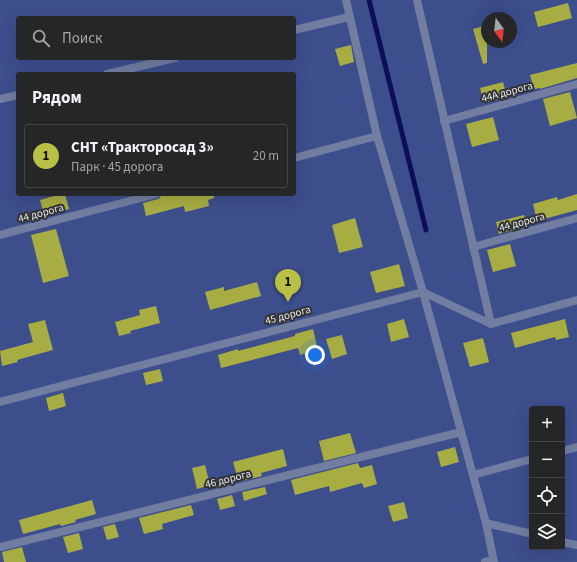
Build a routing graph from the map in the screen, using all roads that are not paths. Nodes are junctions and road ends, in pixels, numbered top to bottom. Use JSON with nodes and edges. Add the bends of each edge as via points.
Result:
{"nodes":[{"id":1,"x":346,"y":0,"type":"edge"},
{"id":2,"x":417,"y":0,"type":"edge"},
{"id":3,"x":349,"y":17,"type":"junction"},
{"id":4,"x":296,"y":30,"type":"edge"},
{"id":5,"x":166,"y":60,"type":"edge"},
{"id":6,"x":116,"y":72,"type":"edge"},
{"id":7,"x":577,"y":84,"type":"edge"},
{"id":8,"x":16,"y":95,"type":"edge"},
{"id":9,"x":0,"y":99,"type":"edge"},
{"id":10,"x":444,"y":121,"type":"junction"},
{"id":11,"x":378,"y":136,"type":"junction"},
{"id":12,"x":296,"y":157,"type":"edge"},
{"id":13,"x":148,"y":196,"type":"edge"},
{"id":14,"x":577,"y":218,"type":"edge"},
{"id":15,"x":0,"y":235,"type":"edge"},
{"id":16,"x":473,"y":247,"type":"junction"},
{"id":17,"x":423,"y":292,"type":"junction"},
{"id":18,"x":577,"y":300,"type":"edge"},
{"id":19,"x":491,"y":324,"type":"junction"},
{"id":20,"x":0,"y":402,"type":"edge"},
{"id":21,"x":461,"y":432,"type":"junction"},
{"id":22,"x":577,"y":447,"type":"edge"},
{"id":23,"x":565,"y":450,"type":"edge"},
{"id":24,"x":529,"y":460,"type":"edge"},
{"id":25,"x":473,"y":476,"type":"junction"},
{"id":26,"x":486,"y":524,"type":"junction"},
{"id":27,"x":529,"y":533,"type":"edge"},
{"id":28,"x":565,"y":543,"type":"edge"},
{"id":29,"x":577,"y":545,"type":"edge"},
{"id":30,"x":0,"y":547,"type":"edge"},
{"id":31,"x":491,"y":561,"type":"edge"}],
"edges":[{"from":1,"to":3,"type":"street"},
{"from":2,"to":10,"type":"street"},
{"from":3,"to":4,"type":"street"},
{"from":3,"to":11,"type":"street"},
{"from":5,"to":6,"type":"street"},
{"from":7,"to":10,"type":"street","name":"44А дорога"},
{"from":8,"to":9,"type":"street"},
{"from":10,"to":16,"type":"street"},
{"from":11,"to":12,"type":"street"},
{"from":11,"to":17,"type":"street"},
{"from":13,"to":15,"type":"street","name":"44 дорога"},
{"from":14,"to":16,"type":"street","name":"44 дорога"},
{"from":16,"to":19,"type":"street"},
{"from":17,"to":19,"type":"street"},
{"from":17,"to":20,"type":"street","name":"45 дорога"},
{"from":17,"to":21,"type":"street"},
{"from":18,"to":19,"type":"street"},
{"from":21,"to":25,"type":"street"},
{"from":21,"to":30,"type":"street","name":"46 дорога"},
{"from":22,"to":23,"type":"street"},
{"from":24,"to":25,"type":"street"},
{"from":25,"to":26,"type":"street"},
{"from":26,"to":27,"type":"street"},
{"from":26,"to":31,"type":"street"},
{"from":28,"to":29,"type":"street"}]}
